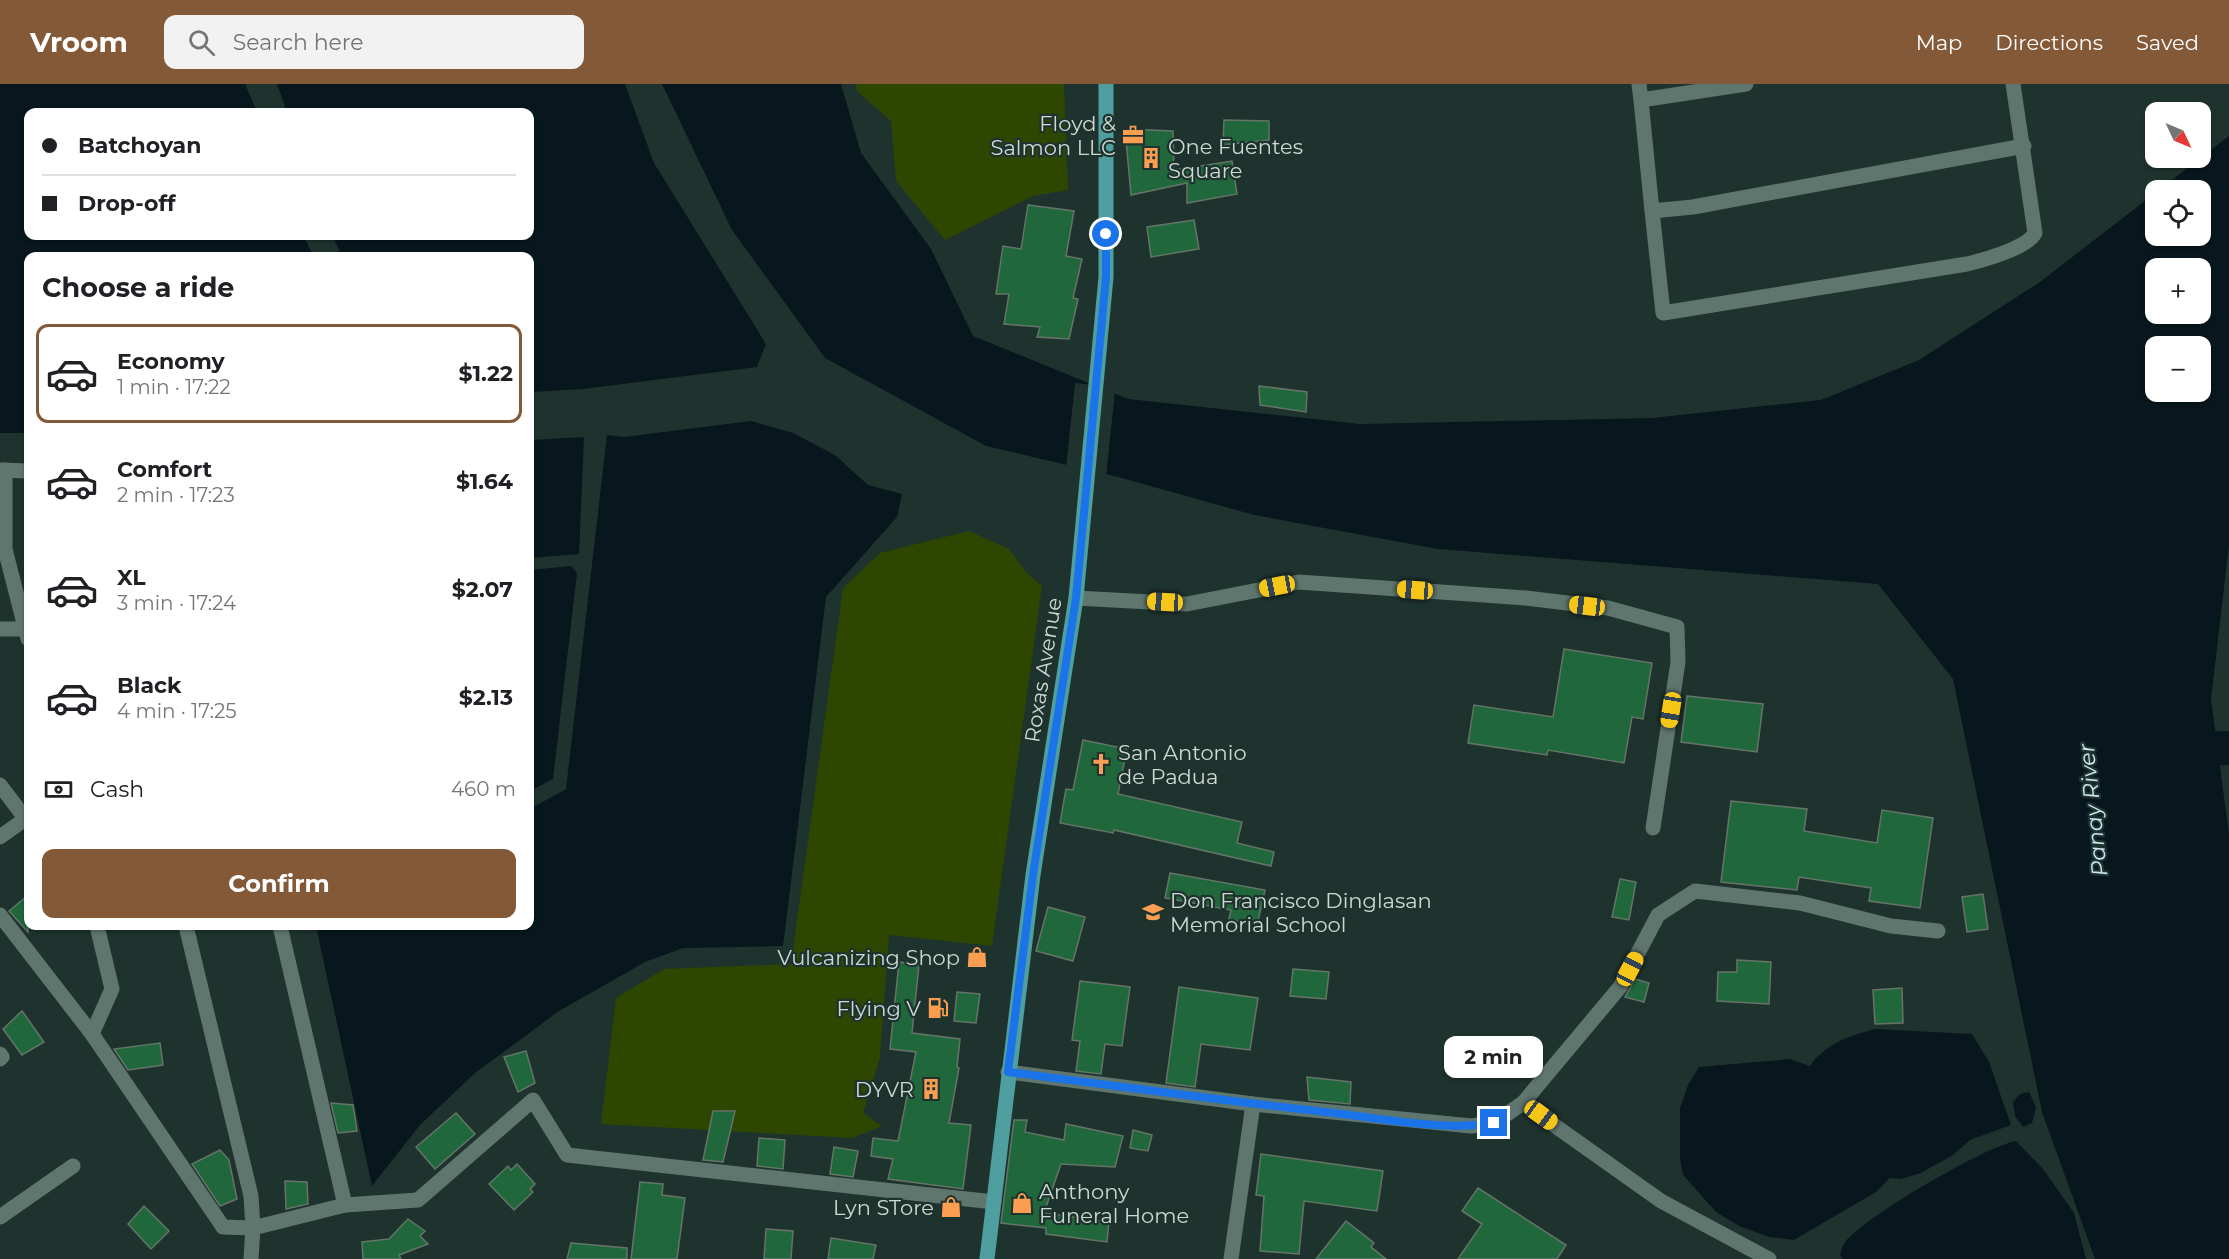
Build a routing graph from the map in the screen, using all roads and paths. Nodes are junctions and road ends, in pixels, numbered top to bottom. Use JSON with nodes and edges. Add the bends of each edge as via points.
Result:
{"nodes":[{"id":1,"x":1106,"y":84,"type":"edge"},
{"id":2,"x":1639,"y":84,"type":"edge"},
{"id":3,"x":1746,"y":84,"type":"edge"},
{"id":4,"x":2013,"y":84,"type":"edge"},
{"id":5,"x":1641,"y":100,"type":"junction"},
{"id":6,"x":2024,"y":146,"type":"junction"},
{"id":7,"x":1652,"y":212,"type":"junction"},
{"id":8,"x":2,"y":470,"type":"edge"},
{"id":9,"x":24,"y":471,"type":"edge"},
{"id":10,"x":2,"y":549,"type":"edge"},
{"id":11,"x":1076,"y":598,"type":"junction"},
{"id":12,"x":24,"y":624,"type":"edge"},
{"id":13,"x":0,"y":629,"type":"edge"},
{"id":14,"x":24,"y":633,"type":"edge"},
{"id":15,"x":0,"y":785,"type":"edge"},
{"id":16,"x":24,"y":813,"type":"edge"},
{"id":17,"x":24,"y":819,"type":"edge"},
{"id":18,"x":1653,"y":828,"type":"dead end"},
{"id":19,"x":0,"y":837,"type":"edge"},
{"id":20,"x":0,"y":915,"type":"edge"},
{"id":21,"x":98,"y":930,"type":"edge"},
{"id":22,"x":187,"y":930,"type":"edge"},
{"id":23,"x":281,"y":930,"type":"edge"},
{"id":24,"x":1938,"y":931,"type":"dead end"},
{"id":25,"x":92,"y":1034,"type":"junction"},
{"id":26,"x":1008,"y":1072,"type":"junction"},
{"id":27,"x":1523,"y":1103,"type":"junction"},
{"id":28,"x":1253,"y":1104,"type":"junction"},
{"id":29,"x":73,"y":1166,"type":"dead end"},
{"id":30,"x":994,"y":1202,"type":"junction"},
{"id":31,"x":345,"y":1205,"type":"junction"},
{"id":32,"x":0,"y":1217,"type":"edge"},
{"id":33,"x":253,"y":1228,"type":"junction"},
{"id":34,"x":251,"y":1259,"type":"edge"},
{"id":35,"x":987,"y":1259,"type":"edge"},
{"id":36,"x":1231,"y":1259,"type":"edge"},
{"id":37,"x":1769,"y":1259,"type":"edge"}],
"edges":[{"from":1,"to":11,"type":"main road","name":"Roxas Avenue","via":[[1106,277]]},
{"from":2,"to":5,"type":"street"},
{"from":3,"to":5,"type":"street"},
{"from":4,"to":6,"type":"street"},
{"from":5,"to":7,"type":"street"},
{"from":6,"to":7,"type":"street"},
{"from":6,"to":7,"type":"street","via":[[2035,233],[2026,243],[1967,264],[1664,314]]},
{"from":8,"to":9,"type":"street"},
{"from":8,"to":10,"type":"street"},
{"from":10,"to":12,"type":"street"},
{"from":11,"to":18,"type":"street","via":[[1187,603],[1299,582],[1526,597],[1608,608],[1677,627],[1678,662]]},
{"from":11,"to":26,"type":"main road","name":"Roxas Avenue","via":[[1033,875]]},
{"from":13,"to":14,"type":"street"},
{"from":15,"to":16,"type":"street"},
{"from":17,"to":19,"type":"street"},
{"from":20,"to":25,"type":"street"},
{"from":21,"to":25,"type":"street","via":[[112,989]]},
{"from":22,"to":33,"type":"street","via":[[251,1196]]},
{"from":23,"to":31,"type":"street"},
{"from":24,"to":27,"type":"street","via":[[1892,926],[1800,903],[1695,891],[1658,915],[1620,987]]},
{"from":25,"to":33,"type":"street","via":[[223,1227]]},
{"from":26,"to":28,"type":"street"},
{"from":26,"to":30,"type":"main road","name":"Roxas Avenue"},
{"from":27,"to":28,"type":"street","via":[[1494,1123],[1471,1126]]},
{"from":27,"to":37,"type":"street","via":[[1661,1202]]},
{"from":28,"to":36,"type":"street"},
{"from":29,"to":32,"type":"street"},
{"from":30,"to":31,"type":"street","via":[[567,1155],[533,1100],[418,1200]]},
{"from":30,"to":35,"type":"main road","name":"Roxas Avenue"},
{"from":31,"to":33,"type":"street"},
{"from":33,"to":34,"type":"street"}]}
